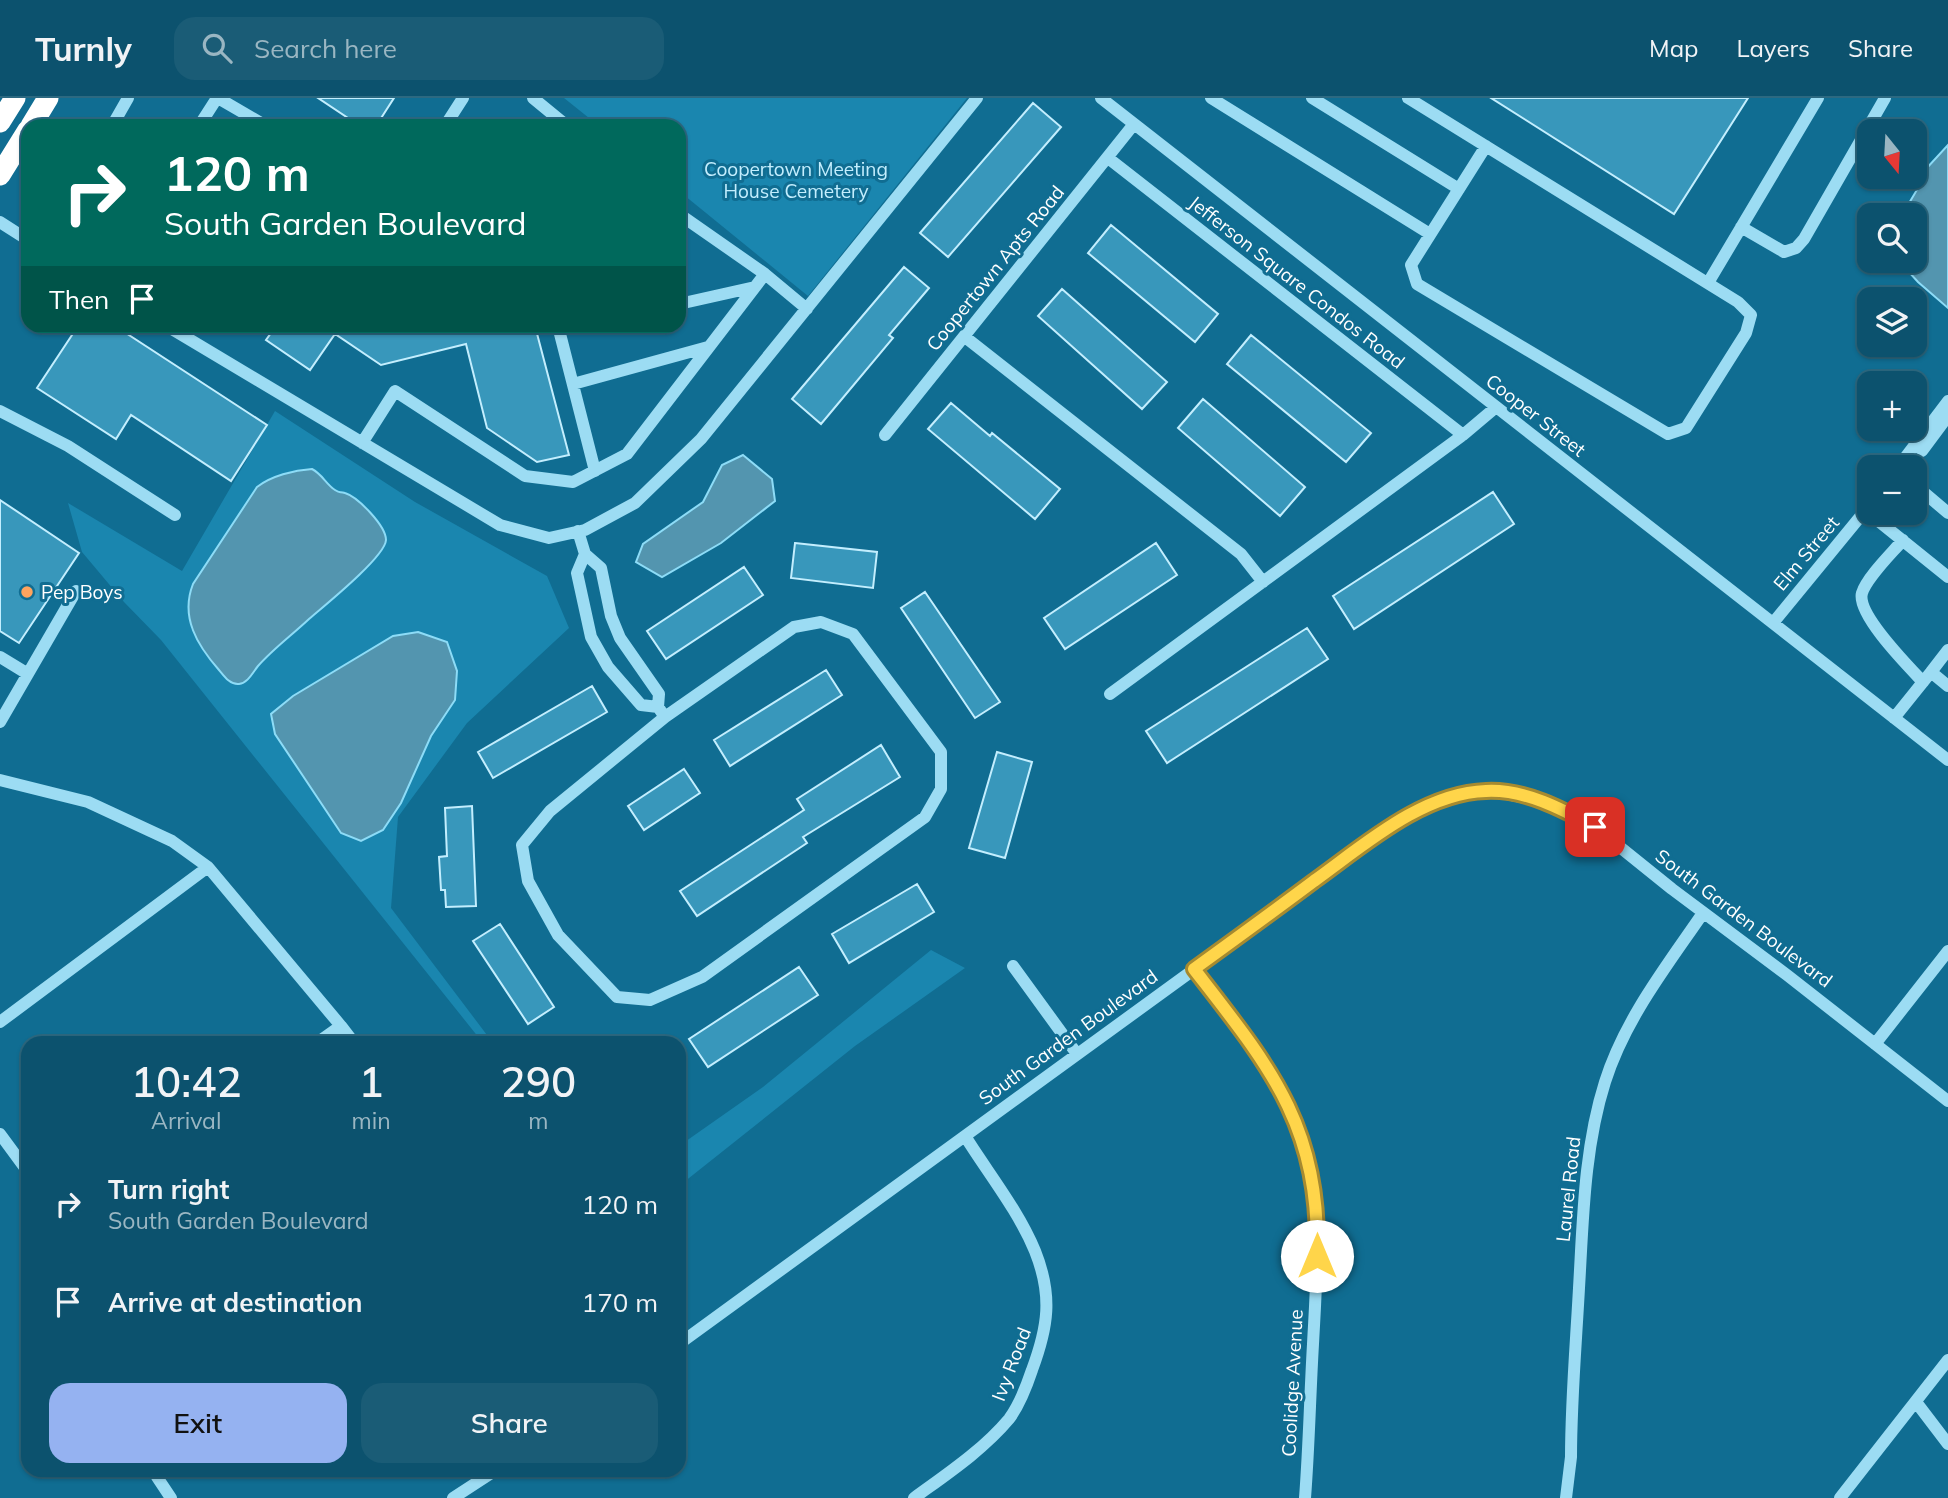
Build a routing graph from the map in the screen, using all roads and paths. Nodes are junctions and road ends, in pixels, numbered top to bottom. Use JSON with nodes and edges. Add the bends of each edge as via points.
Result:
{"nodes":[{"id":1,"x":15,"y":98,"type":"edge"},
{"id":2,"x":48,"y":98,"type":"edge"},
{"id":3,"x":128,"y":98,"type":"edge"},
{"id":4,"x":218,"y":98,"type":"edge"},
{"id":5,"x":463,"y":98,"type":"edge"},
{"id":6,"x":533,"y":98,"type":"edge"},
{"id":7,"x":977,"y":98,"type":"edge"},
{"id":8,"x":1101,"y":98,"type":"edge"},
{"id":9,"x":1211,"y":98,"type":"edge"},
{"id":10,"x":1312,"y":98,"type":"edge"},
{"id":11,"x":1408,"y":98,"type":"edge"},
{"id":12,"x":1818,"y":98,"type":"edge"},
{"id":13,"x":1885,"y":98,"type":"edge"},
{"id":14,"x":35,"y":119,"type":"edge"},
{"id":15,"x":116,"y":119,"type":"edge"},
{"id":16,"x":204,"y":119,"type":"edge"},
{"id":17,"x":254,"y":119,"type":"edge"},
{"id":18,"x":450,"y":119,"type":"edge"},
{"id":19,"x":558,"y":119,"type":"edge"},
{"id":20,"x":0,"y":122,"type":"edge"},
{"id":21,"x":1134,"y":124,"type":"junction"},
{"id":22,"x":21,"y":141,"type":"edge"},
{"id":23,"x":1486,"y":146,"type":"junction"},
{"id":24,"x":1108,"y":158,"type":"junction"},
{"id":25,"x":0,"y":176,"type":"edge"},
{"id":26,"x":1459,"y":189,"type":"junction"},
{"id":27,"x":686,"y":219,"type":"edge"},
{"id":28,"x":0,"y":222,"type":"edge"},
{"id":29,"x":1741,"y":227,"type":"junction"},
{"id":30,"x":1430,"y":234,"type":"junction"},
{"id":31,"x":21,"y":236,"type":"edge"},
{"id":32,"x":765,"y":274,"type":"junction"},
{"id":33,"x":1708,"y":283,"type":"junction"},
{"id":34,"x":755,"y":287,"type":"junction"},
{"id":35,"x":686,"y":302,"type":"edge"},
{"id":36,"x":807,"y":309,"type":"junction"},
{"id":37,"x":179,"y":333,"type":"edge"},
{"id":38,"x":559,"y":333,"type":"edge"},
{"id":39,"x":965,"y":337,"type":"junction"},
{"id":40,"x":709,"y":347,"type":"junction"},
{"id":41,"x":573,"y":384,"type":"junction"},
{"id":42,"x":1948,"y":401,"type":"edge"},
{"id":43,"x":1495,"y":408,"type":"junction"},
{"id":44,"x":0,"y":411,"type":"edge"},
{"id":45,"x":1948,"y":416,"type":"edge"},
{"id":46,"x":885,"y":435,"type":"dead end"},
{"id":47,"x":1463,"y":435,"type":"junction"},
{"id":48,"x":362,"y":443,"type":"junction"},
{"id":49,"x":1907,"y":455,"type":"edge"},
{"id":50,"x":1917,"y":455,"type":"edge"},
{"id":51,"x":595,"y":471,"type":"junction"},
{"id":52,"x":1927,"y":495,"type":"edge"},
{"id":53,"x":1948,"y":513,"type":"edge"},
{"id":54,"x":174,"y":515,"type":"dead end"},
{"id":55,"x":1859,"y":525,"type":"edge"},
{"id":56,"x":1886,"y":525,"type":"edge"},
{"id":57,"x":579,"y":531,"type":"junction"},
{"id":58,"x":1903,"y":540,"type":"junction"},
{"id":59,"x":585,"y":554,"type":"junction"},
{"id":60,"x":1946,"y":575,"type":"edge"},
{"id":61,"x":1263,"y":582,"type":"junction"},
{"id":62,"x":76,"y":592,"type":"dead end"},
{"id":63,"x":1776,"y":626,"type":"junction"},
{"id":64,"x":1948,"y":650,"type":"edge"},
{"id":65,"x":0,"y":657,"type":"edge"},
{"id":66,"x":28,"y":674,"type":"junction"},
{"id":67,"x":1927,"y":677,"type":"junction"},
{"id":68,"x":1948,"y":686,"type":"edge"},
{"id":69,"x":1111,"y":694,"type":"dead end"},
{"id":70,"x":662,"y":712,"type":"junction"},
{"id":71,"x":1894,"y":718,"type":"junction"},
{"id":72,"x":0,"y":720,"type":"edge"},
{"id":73,"x":1948,"y":760,"type":"edge"},
{"id":74,"x":0,"y":780,"type":"edge"},
{"id":75,"x":208,"y":867,"type":"junction"},
{"id":76,"x":1703,"y":913,"type":"junction"},
{"id":77,"x":1948,"y":951,"type":"edge"},
{"id":78,"x":1013,"y":966,"type":"dead end"},
{"id":79,"x":1194,"y":969,"type":"junction"},
{"id":80,"x":0,"y":1022,"type":"edge"},
{"id":81,"x":341,"y":1026,"type":"junction"},
{"id":82,"x":327,"y":1036,"type":"edge"},
{"id":83,"x":349,"y":1036,"type":"edge"},
{"id":84,"x":1875,"y":1044,"type":"junction"},
{"id":85,"x":1077,"y":1054,"type":"junction"},
{"id":86,"x":1948,"y":1101,"type":"edge"},
{"id":87,"x":0,"y":1134,"type":"edge"},
{"id":88,"x":965,"y":1136,"type":"junction"},
{"id":89,"x":21,"y":1162,"type":"edge"},
{"id":90,"x":686,"y":1339,"type":"edge"},
{"id":91,"x":1948,"y":1360,"type":"edge"},
{"id":92,"x":1916,"y":1402,"type":"junction"},
{"id":93,"x":1948,"y":1444,"type":"edge"},
{"id":94,"x":157,"y":1477,"type":"edge"},
{"id":95,"x":485,"y":1477,"type":"edge"},
{"id":96,"x":171,"y":1498,"type":"edge"},
{"id":97,"x":453,"y":1498,"type":"edge"},
{"id":98,"x":916,"y":1498,"type":"edge"},
{"id":99,"x":1305,"y":1498,"type":"edge"},
{"id":100,"x":1566,"y":1498,"type":"edge"},
{"id":101,"x":1840,"y":1498,"type":"edge"}],
"edges":[{"from":1,"to":20,"type":"highway"},
{"from":2,"to":14,"type":"highway"},
{"from":3,"to":15,"type":"street"},
{"from":4,"to":16,"type":"street"},
{"from":4,"to":17,"type":"street"},
{"from":5,"to":18,"type":"street"},
{"from":6,"to":19,"type":"street"},
{"from":7,"to":36,"type":"street"},
{"from":8,"to":21,"type":"street","name":"Cooper Street"},
{"from":9,"to":30,"type":"street"},
{"from":10,"to":26,"type":"street"},
{"from":11,"to":23,"type":"street"},
{"from":12,"to":29,"type":"street"},
{"from":13,"to":29,"type":"street","via":[[1796,248],[1784,252]]},
{"from":21,"to":24,"type":"street","name":"Coopertown Apts Road"},
{"from":21,"to":43,"type":"street","name":"Cooper Street"},
{"from":22,"to":25,"type":"highway"},
{"from":23,"to":26,"type":"street"},
{"from":23,"to":33,"type":"street"},
{"from":24,"to":39,"type":"street","name":"Coopertown Apts Road"},
{"from":24,"to":47,"type":"street","name":"Jefferson Square Condos Road"},
{"from":26,"to":30,"type":"street"},
{"from":27,"to":32,"type":"street"},
{"from":28,"to":31,"type":"street"},
{"from":29,"to":33,"type":"street"},
{"from":30,"to":33,"type":"street","via":[[1411,265],[1417,284],[1668,434],[1686,428],[1692,420],[1746,333],[1751,316]]},
{"from":32,"to":34,"type":"street"},
{"from":32,"to":36,"type":"street"},
{"from":34,"to":35,"type":"street"},
{"from":34,"to":40,"type":"street"},
{"from":36,"to":57,"type":"street","via":[[691,449],[635,503]]},
{"from":37,"to":48,"type":"street"},
{"from":38,"to":41,"type":"street"},
{"from":39,"to":46,"type":"street","name":"Coopertown Apts Road"},
{"from":39,"to":61,"type":"street","via":[[1241,554]]},
{"from":40,"to":41,"type":"street"},
{"from":40,"to":51,"type":"street","via":[[627,454]]},
{"from":41,"to":51,"type":"street"},
{"from":42,"to":49,"type":"street"},
{"from":43,"to":47,"type":"street"},
{"from":43,"to":63,"type":"street","name":"Cooper Street"},
{"from":44,"to":54,"type":"street","via":[[68,446]]},
{"from":45,"to":50,"type":"street"},
{"from":47,"to":61,"type":"street"},
{"from":48,"to":51,"type":"street","via":[[395,391],[525,476],[573,482]]},
{"from":48,"to":57,"type":"street","via":[[500,525],[550,538]]},
{"from":52,"to":53,"type":"street"},
{"from":55,"to":63,"type":"street","name":"Elm Street"},
{"from":56,"to":58,"type":"street"},
{"from":57,"to":59,"type":"street"},
{"from":58,"to":60,"type":"street"},
{"from":58,"to":67,"type":"street","via":[[1869,581],[1862,600],[1889,644]]},
{"from":59,"to":70,"type":"street","via":[[601,568],[611,617],[633,659],[659,694]]},
{"from":59,"to":70,"type":"street","via":[[577,573],[591,637],[608,667],[641,705]]},
{"from":61,"to":69,"type":"street"},
{"from":62,"to":66,"type":"street"},
{"from":63,"to":71,"type":"street","name":"Cooper Street"},
{"from":64,"to":67,"type":"street"},
{"from":65,"to":66,"type":"street"},
{"from":66,"to":72,"type":"street"},
{"from":67,"to":68,"type":"street"},
{"from":67,"to":71,"type":"street"},
{"from":70,"to":70,"type":"street","via":[[550,811],[522,845],[528,881],[558,934],[617,997],[650,1000],[702,978],[925,817],[941,789],[941,752],[853,634],[821,622],[794,627]]},
{"from":71,"to":73,"type":"street","name":"Cooper Street"},
{"from":74,"to":75,"type":"street","via":[[88,802],[172,841]]},
{"from":75,"to":80,"type":"street"},
{"from":75,"to":81,"type":"street"},
{"from":76,"to":79,"type":"street","name":"South Garden Boulevard","via":[[1595,827],[1526,796],[1478,791],[1431,805],[1394,824]]},
{"from":76,"to":84,"type":"street","name":"South Garden Boulevard"},
{"from":76,"to":100,"type":"street","name":"Laurel Road","via":[[1635,1016],[1614,1059],[1599,1106],[1584,1210]]},
{"from":77,"to":84,"type":"street"},
{"from":78,"to":85,"type":"street"},
{"from":79,"to":85,"type":"street","name":"South Garden Boulevard"},
{"from":79,"to":99,"type":"street","name":"Coolidge Avenue","via":[[1282,1090],[1311,1167],[1318,1226]]},
{"from":81,"to":82,"type":"street"},
{"from":81,"to":83,"type":"street"},
{"from":84,"to":86,"type":"street","name":"South Garden Boulevard"},
{"from":85,"to":88,"type":"street","name":"South Garden Boulevard"},
{"from":87,"to":89,"type":"street"},
{"from":88,"to":90,"type":"street","name":"South Garden Boulevard"},
{"from":88,"to":98,"type":"street","name":"Ivy Road","via":[[1016,1213],[1034,1250],[1048,1315],[1023,1397],[1010,1417]]},
{"from":91,"to":92,"type":"street"},
{"from":92,"to":93,"type":"street"},
{"from":92,"to":101,"type":"street"},
{"from":94,"to":96,"type":"street"},
{"from":95,"to":97,"type":"street"}]}
